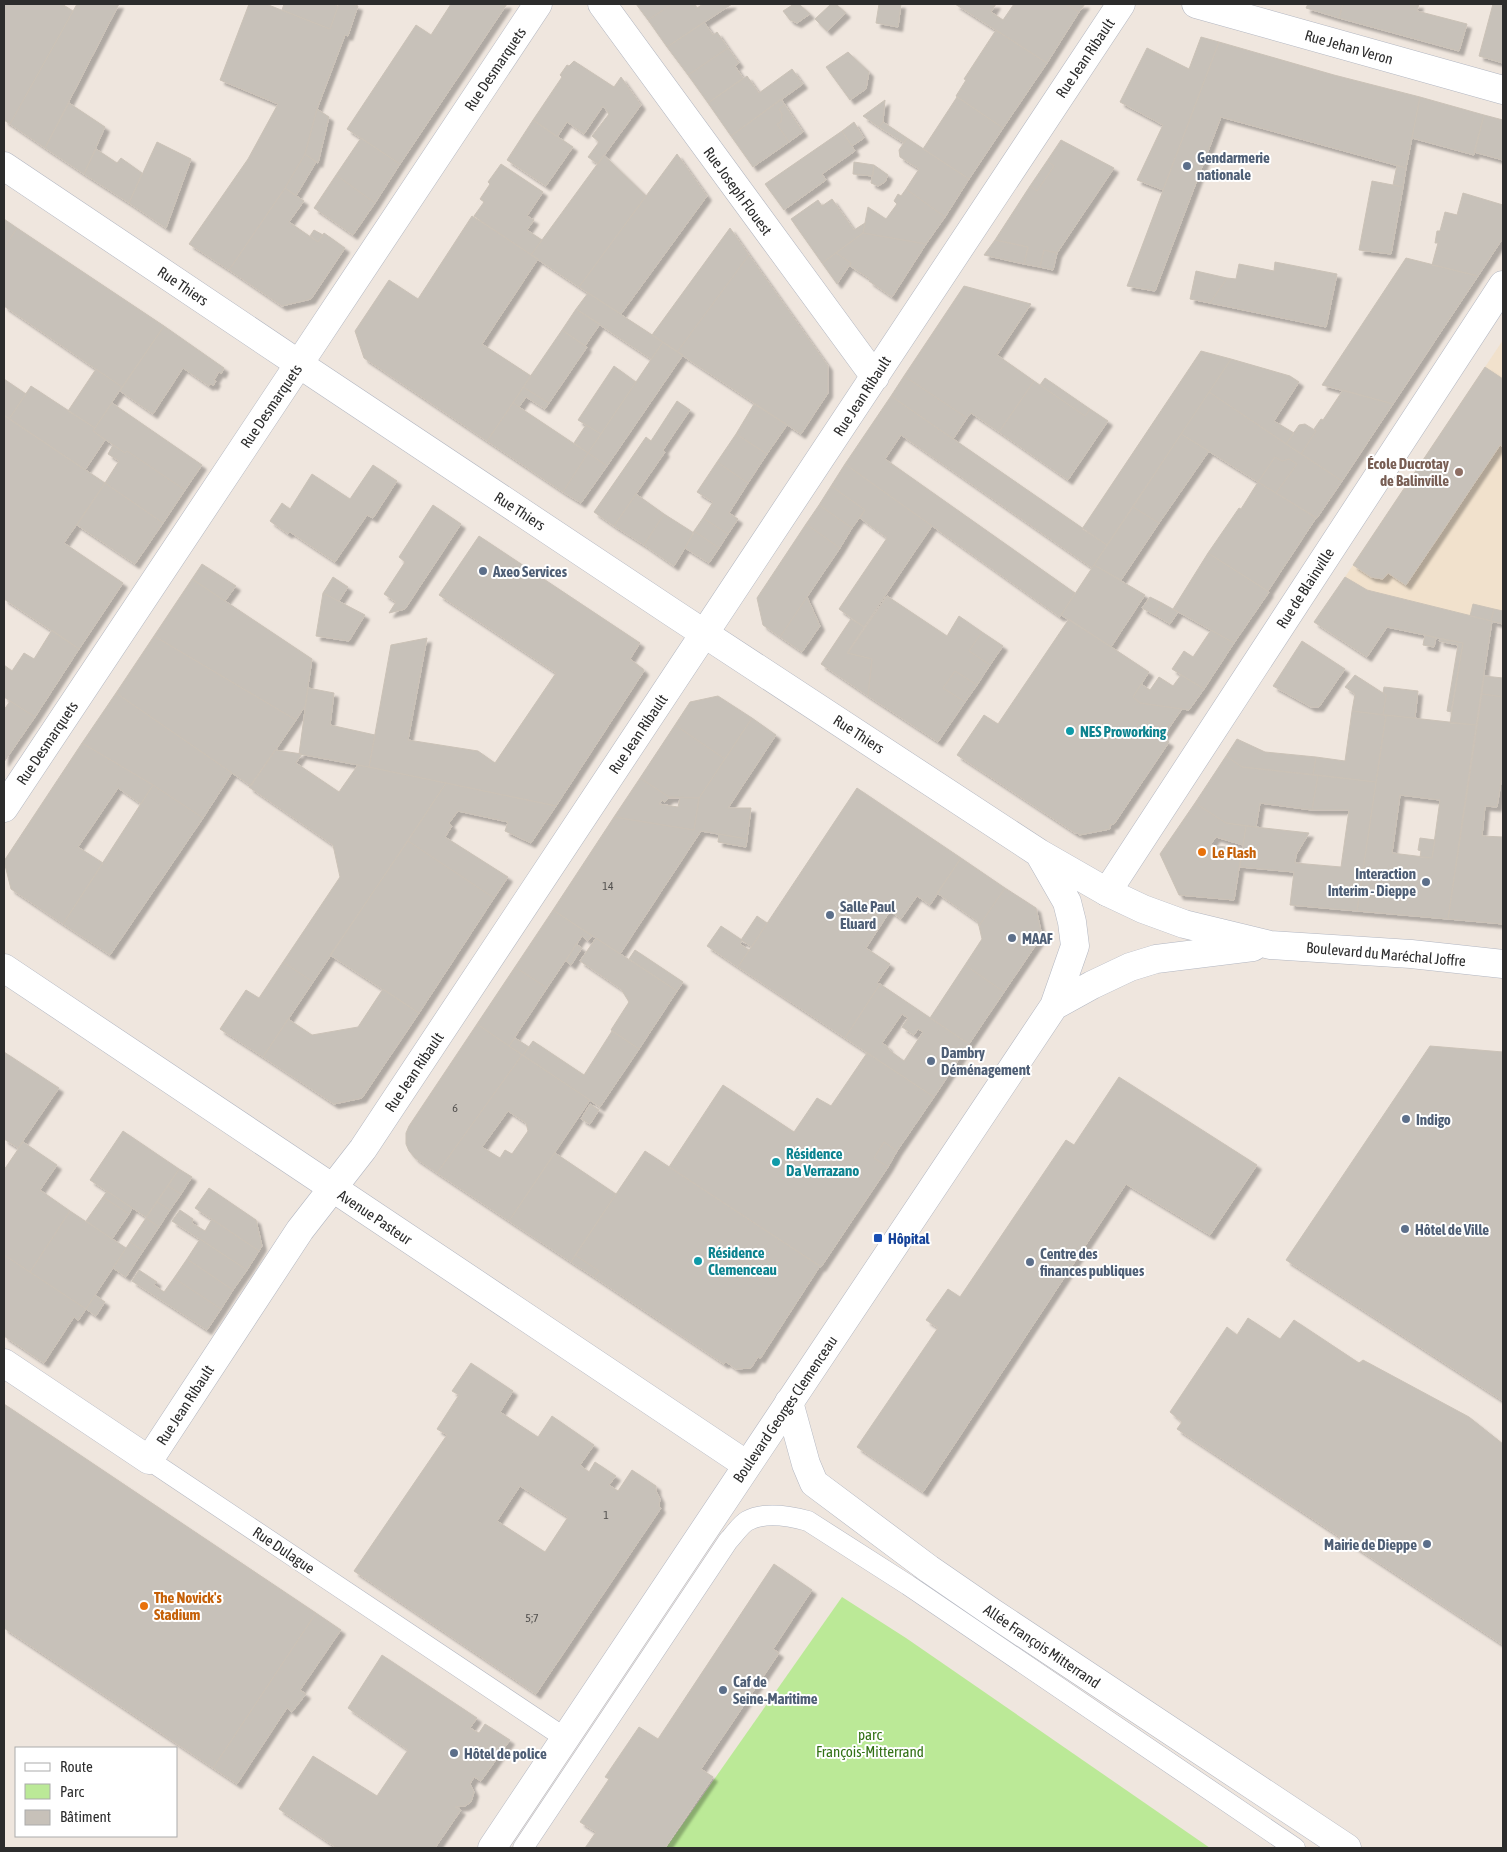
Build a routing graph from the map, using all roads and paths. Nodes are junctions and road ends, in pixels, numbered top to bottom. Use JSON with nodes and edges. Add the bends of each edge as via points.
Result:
{"nodes":[{"id":1,"x":538,"y":4,"type":"edge"},
{"id":2,"x":602,"y":4,"type":"edge"},
{"id":3,"x":1122,"y":4,"type":"edge"},
{"id":4,"x":1196,"y":4,"type":"edge"},
{"id":5,"x":1503,"y":90,"type":"edge"},
{"id":6,"x":4,"y":166,"type":"edge"},
{"id":7,"x":1503,"y":284,"type":"edge"},
{"id":8,"x":298,"y":364,"type":"junction"},
{"id":9,"x":875,"y":377,"type":"junction"},
{"id":10,"x":705,"y":633,"type":"junction"},
{"id":11,"x":4,"y":808,"type":"edge"},
{"id":12,"x":1039,"y":854,"type":"junction"},
{"id":13,"x":1107,"y":892,"type":"junction"},
{"id":14,"x":1270,"y":945,"type":"junction"},
{"id":15,"x":1503,"y":964,"type":"edge"},
{"id":16,"x":4,"y":968,"type":"edge"},
{"id":17,"x":1092,"y":985,"type":"joint"},
{"id":18,"x":1054,"y":1006,"type":"junction"},
{"id":19,"x":333,"y":1188,"type":"junction"},
{"id":20,"x":4,"y":1363,"type":"edge"},
{"id":21,"x":789,"y":1402,"type":"junction"},
{"id":22,"x":149,"y":1460,"type":"junction"},
{"id":23,"x":747,"y":1465,"type":"junction"},
{"id":24,"x":565,"y":1738,"type":"junction"},
{"id":25,"x":492,"y":1848,"type":"edge"},
{"id":26,"x":523,"y":1848,"type":"edge"},
{"id":27,"x":1295,"y":1848,"type":"edge"},
{"id":28,"x":1347,"y":1848,"type":"edge"}],
"edges":[{"from":1,"to":8,"type":"street","name":"Rue Desmarquets"},
{"from":2,"to":9,"type":"street","name":"Rue Joseph Flouest"},
{"from":3,"to":9,"type":"street","name":"Rue Jean Ribault"},
{"from":4,"to":5,"type":"street","name":"Rue Jehan Veron"},
{"from":6,"to":8,"type":"street","name":"Rue Thiers"},
{"from":7,"to":13,"type":"street","name":"Rue de Blainville"},
{"from":8,"to":10,"type":"street","name":"Rue Thiers"},
{"from":8,"to":11,"type":"street","name":"Rue Desmarquets"},
{"from":9,"to":10,"type":"street","name":"Rue Jean Ribault"},
{"from":10,"to":12,"type":"street","name":"Rue Thiers"},
{"from":10,"to":19,"type":"street","name":"Rue Jean Ribault","via":[[364,1149]]},
{"from":12,"to":13,"type":"street","name":"Rue Thiers"},
{"from":12,"to":18,"type":"street","name":"Rue Thiers","via":[[1067,902],[1075,946]]},
{"from":13,"to":14,"type":"street","name":"Boulevard du Maréchal Joffre","via":[[1184,924]]},
{"from":14,"to":15,"type":"street","name":"Boulevard du Maréchal Joffre"},
{"from":14,"to":17,"type":"street","name":"Boulevard du Maréchal Joffre","via":[[1156,959]]},
{"from":16,"to":19,"type":"street","name":"Avenue Pasteur"},
{"from":17,"to":18,"type":"street","name":"Boulevard Georges Clemenceau"},
{"from":18,"to":21,"type":"street","name":"Boulevard Georges Clemenceau"},
{"from":19,"to":22,"type":"street","name":"Rue Jean Ribault","via":[[300,1230]]},
{"from":19,"to":23,"type":"street","name":"Avenue Pasteur"},
{"from":20,"to":22,"type":"street","name":"Rue Dulague"},
{"from":21,"to":23,"type":"street","name":"Boulevard Georges Clemenceau"},
{"from":21,"to":28,"type":"street","name":"Allée François Mitterrand","via":[[814,1483],[990,1611]]},
{"from":22,"to":24,"type":"lane","name":"Rue Dulague"},
{"from":23,"to":24,"type":"street","name":"Boulevard Georges Clemenceau"},
{"from":24,"to":25,"type":"street","name":"Boulevard Georges Clemenceau"},
{"from":26,"to":27,"type":"lane","via":[[728,1541],[746,1521],[762,1516],[790,1516],[808,1521]]}]}
